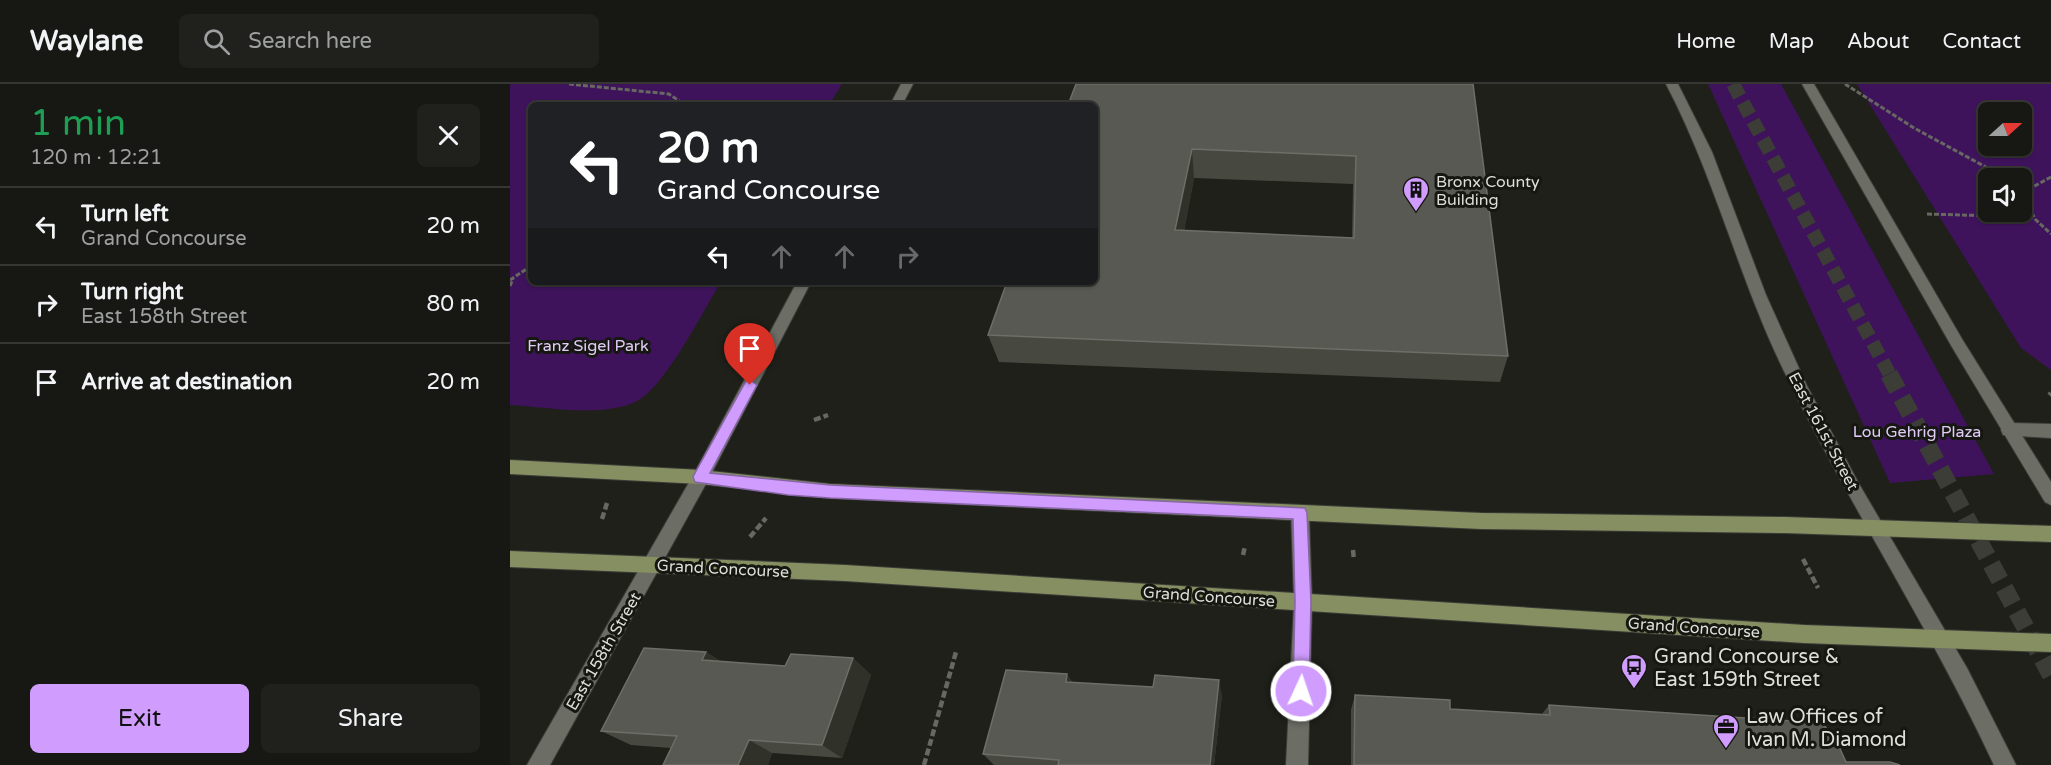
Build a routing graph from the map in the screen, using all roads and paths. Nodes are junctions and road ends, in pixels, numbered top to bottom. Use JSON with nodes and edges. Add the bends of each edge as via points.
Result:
{"nodes":[{"id":1,"x":569,"y":84,"type":"edge"},
{"id":2,"x":907,"y":84,"type":"edge"},
{"id":3,"x":1672,"y":84,"type":"edge"},
{"id":4,"x":1808,"y":84,"type":"edge"},
{"id":5,"x":1845,"y":84,"type":"edge"},
{"id":6,"x":681,"y":102,"type":"edge"},
{"id":7,"x":898,"y":102,"type":"edge"},
{"id":8,"x":1988,"y":168,"type":"edge"},
{"id":9,"x":2051,"y":177,"type":"edge"},
{"id":10,"x":2032,"y":186,"type":"edge"},
{"id":11,"x":1927,"y":214,"type":"dead end"},
{"id":12,"x":2033,"y":217,"type":"joint"},
{"id":13,"x":2051,"y":234,"type":"edge"},
{"id":14,"x":528,"y":268,"type":"edge"},
{"id":15,"x":511,"y":279,"type":"edge"},
{"id":16,"x":802,"y":285,"type":"edge"},
{"id":17,"x":510,"y":286,"type":"edge"},
{"id":18,"x":828,"y":415,"type":"dead end"},
{"id":19,"x":814,"y":420,"type":"dead end"},
{"id":20,"x":2009,"y":430,"type":"junction"},
{"id":21,"x":2051,"y":431,"type":"edge"},
{"id":22,"x":510,"y":466,"type":"edge"},
{"id":23,"x":700,"y":477,"type":"junction"},
{"id":24,"x":2051,"y":497,"type":"edge"},
{"id":25,"x":1300,"y":513,"type":"junction"},
{"id":26,"x":1875,"y":529,"type":"junction"},
{"id":27,"x":2051,"y":534,"type":"edge"},
{"id":28,"x":1245,"y":546,"type":"dead end"},
{"id":29,"x":1353,"y":550,"type":"dead end"},
{"id":30,"x":1244,"y":555,"type":"dead end"},
{"id":31,"x":510,"y":559,"type":"edge"},
{"id":32,"x":1803,"y":559,"type":"dead end"},
{"id":33,"x":1354,"y":560,"type":"dead end"},
{"id":34,"x":652,"y":565,"type":"junction"},
{"id":35,"x":1818,"y":588,"type":"dead end"},
{"id":36,"x":1303,"y":602,"type":"junction"},
{"id":37,"x":1941,"y":639,"type":"junction"},
{"id":38,"x":2051,"y":643,"type":"edge"},
{"id":39,"x":956,"y":652,"type":"dead end"},
{"id":40,"x":538,"y":765,"type":"edge"},
{"id":41,"x":924,"y":765,"type":"edge"},
{"id":42,"x":1297,"y":765,"type":"edge"},
{"id":43,"x":2006,"y":765,"type":"edge"}],
"edges":[{"from":1,"to":6,"type":"path","via":[[646,90],[669,94]]},
{"from":2,"to":7,"type":"main road"},
{"from":3,"to":26,"type":"main road","name":"East 161st Street","via":[[1701,144],[1776,338]]},
{"from":4,"to":20,"type":"main road"},
{"from":5,"to":8,"type":"path"},
{"from":9,"to":10,"type":"path"},
{"from":11,"to":12,"type":"path"},
{"from":12,"to":13,"type":"path"},
{"from":14,"to":15,"type":"path"},
{"from":15,"to":17,"type":"path"},
{"from":16,"to":23,"type":"main road","name":"East 158th Street"},
{"from":18,"to":19,"type":"path"},
{"from":20,"to":21,"type":"main road"},
{"from":20,"to":24,"type":"main road"},
{"from":22,"to":23,"type":"main road"},
{"from":23,"to":25,"type":"main road","via":[[819,491]]},
{"from":23,"to":34,"type":"main road","name":"East 158th Street"},
{"from":25,"to":26,"type":"main road"},
{"from":25,"to":36,"type":"main road"},
{"from":26,"to":27,"type":"main road"},
{"from":26,"to":37,"type":"main road","name":"East 161st Street"},
{"from":28,"to":30,"type":"path"},
{"from":29,"to":33,"type":"path"},
{"from":31,"to":34,"type":"main road","name":"Grand Concourse"},
{"from":32,"to":35,"type":"path"},
{"from":34,"to":36,"type":"main road","name":"Grand Concourse"},
{"from":34,"to":40,"type":"main road","name":"East 158th Street"},
{"from":36,"to":37,"type":"main road","name":"Grand Concourse"},
{"from":36,"to":42,"type":"main road"},
{"from":37,"to":38,"type":"main road","name":"Grand Concourse"},
{"from":37,"to":43,"type":"main road","name":"East 161st Street"},
{"from":39,"to":41,"type":"path"}]}
